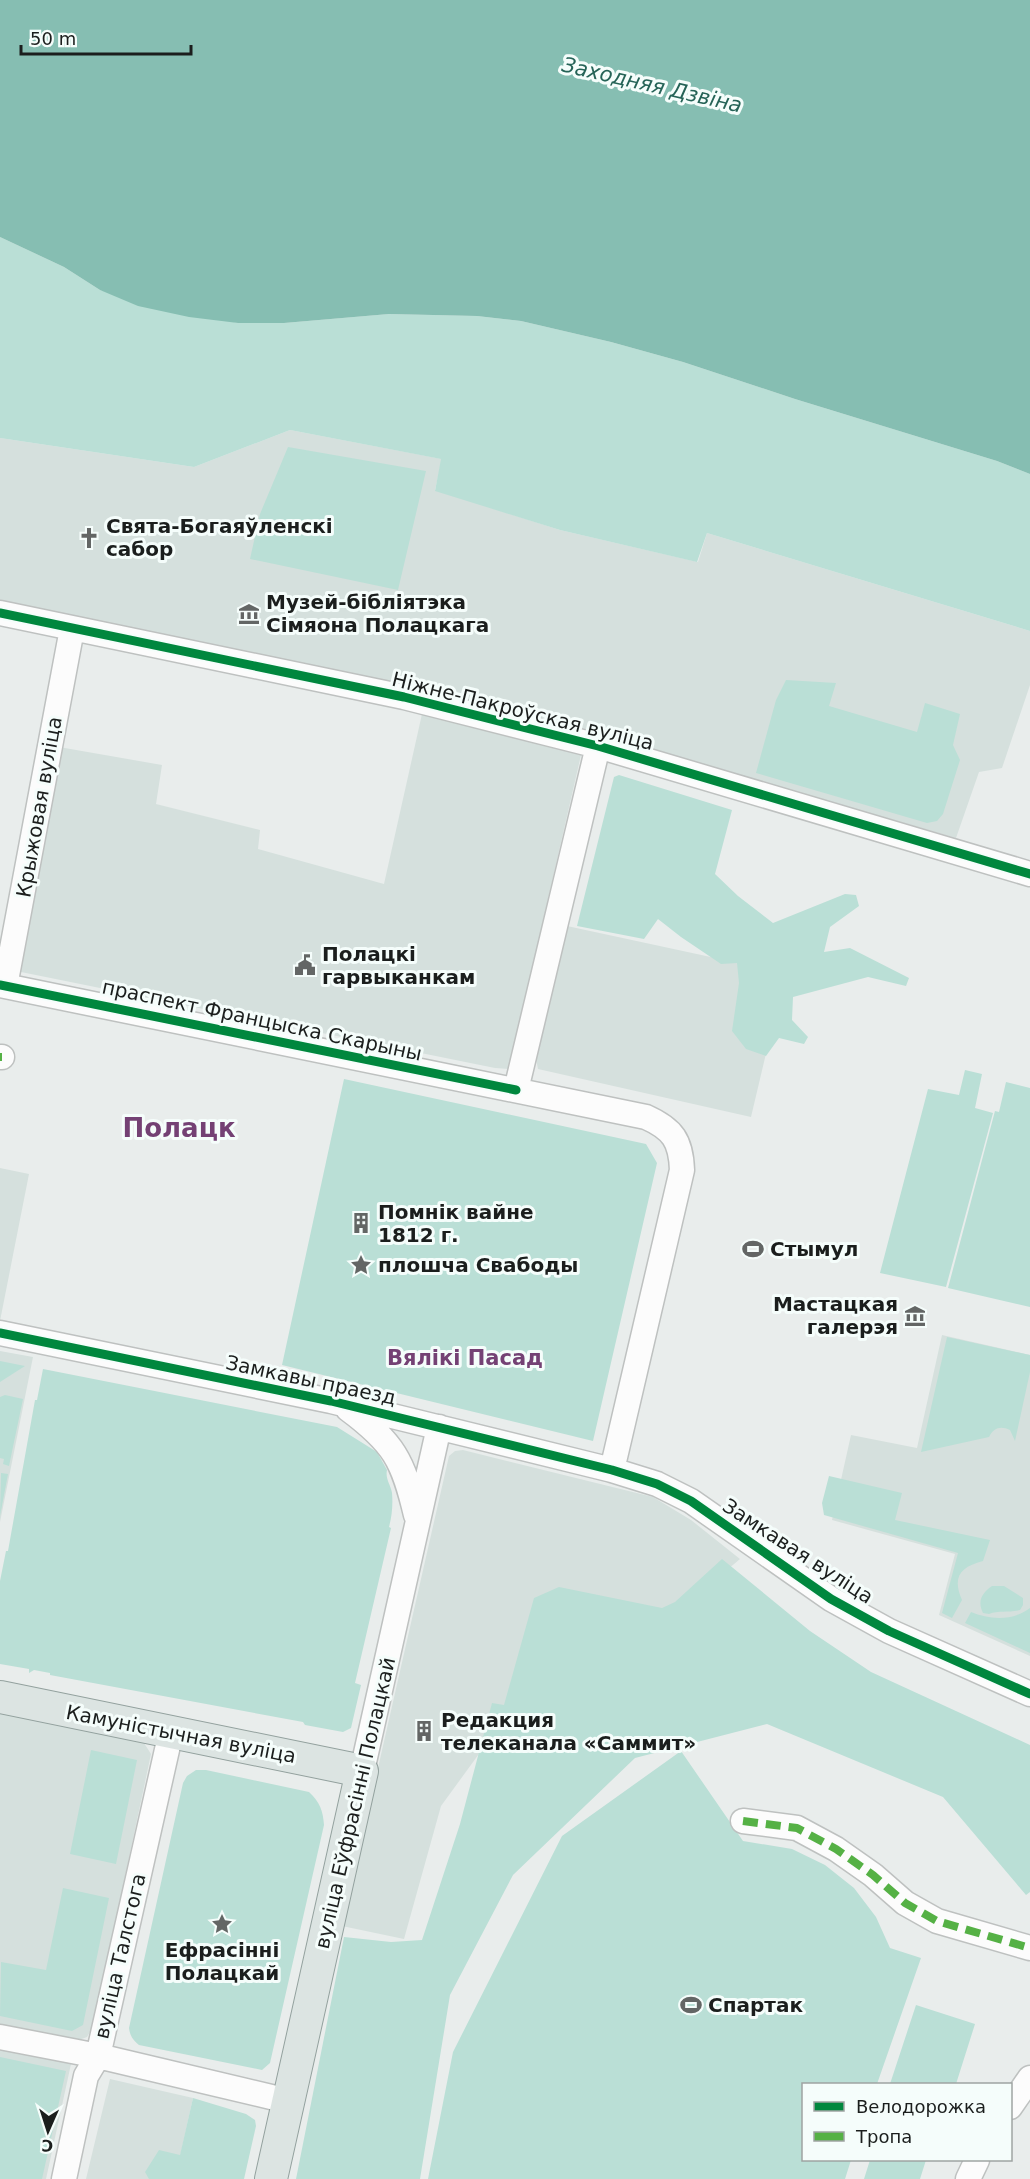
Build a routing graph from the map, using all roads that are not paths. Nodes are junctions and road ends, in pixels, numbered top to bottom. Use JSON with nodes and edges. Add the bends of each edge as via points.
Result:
{"nodes":[{"id":1,"x":0,"y":613,"type":"edge"},
{"id":2,"x":72,"y":629,"type":"junction"},
{"id":3,"x":598,"y":746,"type":"junction"},
{"id":4,"x":1030,"y":874,"type":"edge"},
{"id":5,"x":3,"y":985,"type":"edge"},
{"id":6,"x":516,"y":1090,"type":"junction"},
{"id":7,"x":0,"y":1334,"type":"edge"},
{"id":8,"x":339,"y":1403,"type":"junction"},
{"id":9,"x":439,"y":1427,"type":"junction"},
{"id":10,"x":612,"y":1470,"type":"junction"},
{"id":11,"x":418,"y":1521,"type":"junction"},
{"id":12,"x":1030,"y":1694,"type":"edge"},
{"id":13,"x":0,"y":1697,"type":"edge"},
{"id":14,"x":171,"y":1732,"type":"junction"},
{"id":15,"x":362,"y":1771,"type":"junction"},
{"id":16,"x":743,"y":1821,"type":"dead end"},
{"id":17,"x":1030,"y":1948,"type":"edge"},
{"id":18,"x":0,"y":2037,"type":"edge"},
{"id":19,"x":98,"y":2056,"type":"junction"},
{"id":20,"x":1030,"y":2078,"type":"edge"},
{"id":21,"x":288,"y":2101,"type":"junction"},
{"id":22,"x":1012,"y":2105,"type":"edge"},
{"id":23,"x":977,"y":2161,"type":"edge"},
{"id":24,"x":64,"y":2179,"type":"edge"},
{"id":25,"x":271,"y":2179,"type":"edge"},
{"id":26,"x":968,"y":2179,"type":"edge"}],
"edges":[{"from":1,"to":2,"type":"street","name":"Ніжне-Пакроўская вуліца"},
{"from":2,"to":3,"type":"street","name":"Ніжне-Пакроўская вуліца","via":[[404,697]]},
{"from":2,"to":5,"type":"street","name":"Крыжовая вуліца"},
{"from":3,"to":4,"type":"street","name":"Ніжне-Пакроўская вуліца"},
{"from":3,"to":6,"type":"street"},
{"from":5,"to":6,"type":"street","name":"праспект Францыска Скарыны"},
{"from":6,"to":10,"type":"street","name":"праспект Францыска Скарыны","via":[[646,1117],[663,1125],[681,1151],[682,1170]]},
{"from":7,"to":8,"type":"street","name":"Замкавы праезд"},
{"from":8,"to":9,"type":"street","name":"Замкавы праезд"},
{"from":8,"to":11,"type":"street","via":[[374,1428],[396,1454],[409,1483]]},
{"from":9,"to":10,"type":"street","name":"Замкавы праезд"},
{"from":9,"to":11,"type":"street","name":"вуліца Еўфрасінні Полацкай"},
{"from":10,"to":12,"type":"street","name":"Замкавая вуліца","via":[[657,1484],[691,1501],[831,1599],[889,1631]]},
{"from":11,"to":15,"type":"street","name":"вуліца Еўфрасінні Полацкай"},
{"from":13,"to":14,"type":"main road","name":"Камуністычная вуліца"},
{"from":14,"to":15,"type":"main road","name":"Камуністычная вуліца"},
{"from":14,"to":19,"type":"street","name":"вуліца Талстога"},
{"from":15,"to":21,"type":"main road","name":"вуліца Еўфрасінні Полацкай"},
{"from":16,"to":17,"type":"street","via":[[797,1828],[836,1849],[905,1903],[937,1921]]},
{"from":18,"to":19,"type":"street"},
{"from":19,"to":21,"type":"street"},
{"from":19,"to":24,"type":"street","name":"вуліца Талстога","via":[[86,2076]]},
{"from":20,"to":22,"type":"street"},
{"from":21,"to":25,"type":"main road","name":"вуліца Еўфрасінні Полацкай"},
{"from":23,"to":26,"type":"street"}]}
